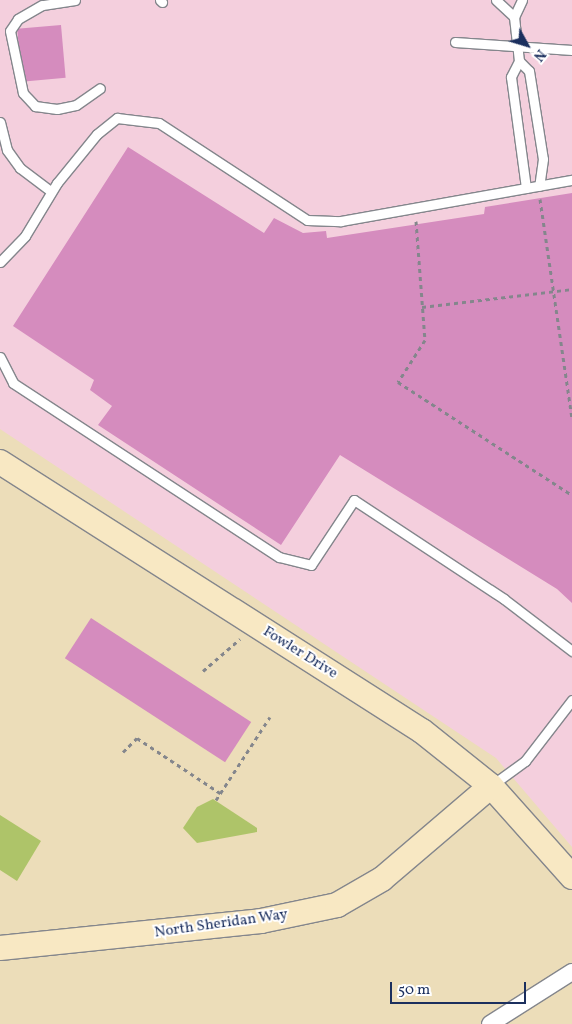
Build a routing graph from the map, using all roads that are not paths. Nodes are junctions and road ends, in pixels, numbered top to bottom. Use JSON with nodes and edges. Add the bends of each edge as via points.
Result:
{"nodes":[{"id":1,"x":75,"y":0,"type":"edge"},
{"id":2,"x":496,"y":0,"type":"edge"},
{"id":3,"x":522,"y":0,"type":"edge"},
{"id":4,"x":514,"y":17,"type":"junction"},
{"id":5,"x":455,"y":42,"type":"dead end"},
{"id":6,"x":516,"y":48,"type":"junction"},
{"id":7,"x":572,"y":50,"type":"edge"},
{"id":8,"x":519,"y":61,"type":"junction"},
{"id":9,"x":100,"y":88,"type":"dead end"},
{"id":10,"x":0,"y":122,"type":"edge"},
{"id":11,"x":572,"y":180,"type":"edge"},
{"id":12,"x":539,"y":186,"type":"junction"},
{"id":13,"x":526,"y":188,"type":"junction"},
{"id":14,"x":51,"y":191,"type":"junction"},
{"id":15,"x":0,"y":262,"type":"edge"},
{"id":16,"x":0,"y":357,"type":"edge"},
{"id":17,"x":0,"y":462,"type":"edge"},
{"id":18,"x":572,"y":651,"type":"edge"},
{"id":19,"x":572,"y":700,"type":"edge"},
{"id":20,"x":491,"y":786,"type":"junction"},
{"id":21,"x":572,"y":877,"type":"edge"},
{"id":22,"x":0,"y":948,"type":"edge"},
{"id":23,"x":572,"y":972,"type":"edge"},
{"id":24,"x":490,"y":1024,"type":"edge"}],
"edges":[{"from":1,"to":9,"type":"lane","via":[[42,5],[18,19],[10,31],[23,93],[35,106],[57,109],[76,106]]},
{"from":2,"to":4,"type":"lane"},
{"from":3,"to":4,"type":"lane"},
{"from":4,"to":6,"type":"lane"},
{"from":5,"to":6,"type":"lane"},
{"from":6,"to":7,"type":"lane"},
{"from":6,"to":8,"type":"lane"},
{"from":8,"to":12,"type":"lane","via":[[529,71],[531,81],[543,159]]},
{"from":8,"to":13,"type":"lane","via":[[511,77]]},
{"from":10,"to":14,"type":"lane","via":[[7,150],[20,168]]},
{"from":11,"to":12,"type":"lane"},
{"from":12,"to":13,"type":"lane"},
{"from":13,"to":14,"type":"lane","via":[[341,221],[307,220],[158,123],[117,118],[97,134]]},
{"from":14,"to":15,"type":"lane","via":[[25,236]]},
{"from":16,"to":18,"type":"lane","via":[[13,383],[279,557],[311,565],[354,500],[504,599]]},
{"from":17,"to":20,"type":"street","name":"Fowler Drive","via":[[422,731]]},
{"from":19,"to":20,"type":"lane","via":[[525,761]]},
{"from":20,"to":21,"type":"street","name":"Fowler Drive"},
{"from":20,"to":22,"type":"street","name":"North Sheridan Way","via":[[382,879],[337,905],[261,921]]},
{"from":23,"to":24,"type":"street"}]}
